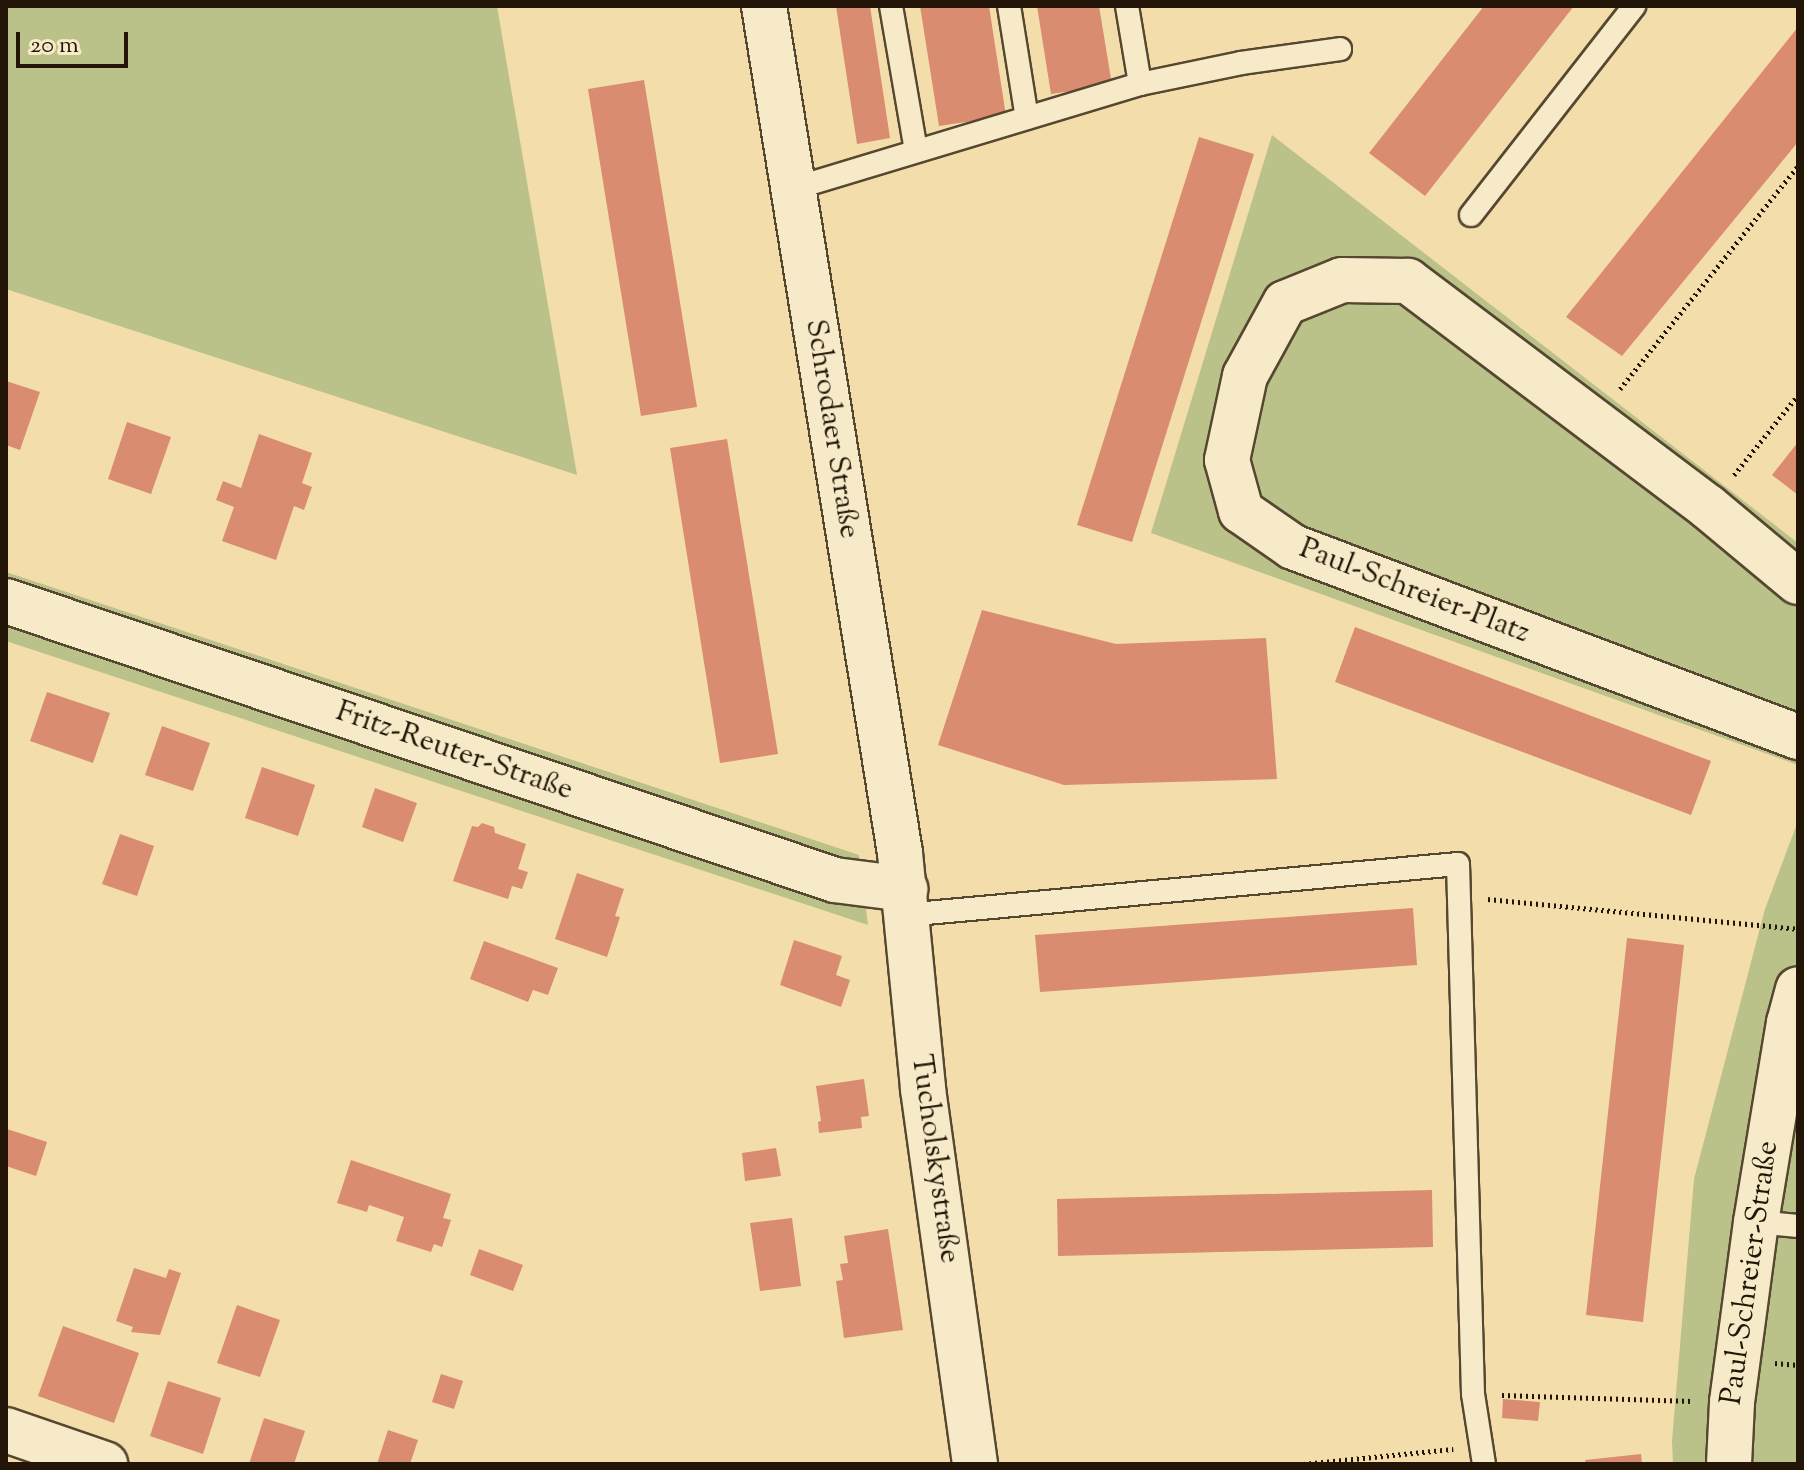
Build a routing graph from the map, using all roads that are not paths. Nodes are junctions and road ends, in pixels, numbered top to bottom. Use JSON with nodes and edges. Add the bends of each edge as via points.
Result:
{"nodes":[{"id":1,"x":764,"y":6,"type":"edge"},
{"id":2,"x":891,"y":6,"type":"edge"},
{"id":3,"x":1009,"y":6,"type":"edge"},
{"id":4,"x":1127,"y":6,"type":"edge"},
{"id":5,"x":1634,"y":6,"type":"edge"},
{"id":6,"x":1340,"y":49,"type":"dead end"},
{"id":7,"x":1140,"y":84,"type":"junction"},
{"id":8,"x":1027,"y":118,"type":"junction"},
{"id":9,"x":916,"y":151,"type":"junction"},
{"id":10,"x":792,"y":189,"type":"junction"},
{"id":11,"x":1471,"y":215,"type":"dead end"},
{"id":12,"x":1798,"y":582,"type":"edge"},
{"id":13,"x":6,"y":601,"type":"edge"},
{"id":14,"x":1798,"y":737,"type":"edge"},
{"id":15,"x":903,"y":886,"type":"junction"},
{"id":16,"x":1798,"y":989,"type":"edge"},
{"id":17,"x":1777,"y":1224,"type":"edge"},
{"id":18,"x":6,"y":1430,"type":"edge"},
{"id":19,"x":1482,"y":1455,"type":"edge"},
{"id":20,"x":105,"y":1464,"type":"edge"},
{"id":21,"x":975,"y":1464,"type":"edge"},
{"id":22,"x":1729,"y":1464,"type":"edge"}],
"edges":[{"from":1,"to":10,"type":"street","name":"Schrodaer Straße"},
{"from":2,"to":9,"type":"lane"},
{"from":3,"to":8,"type":"lane"},
{"from":4,"to":7,"type":"lane"},
{"from":5,"to":11,"type":"lane"},
{"from":6,"to":7,"type":"lane"},
{"from":7,"to":8,"type":"lane"},
{"from":8,"to":9,"type":"lane"},
{"from":9,"to":10,"type":"lane"},
{"from":10,"to":15,"type":"street","name":"Schrodaer Straße"},
{"from":12,"to":14,"type":"street","name":"Paul-Schreier-Platz","via":[[1708,507],[1408,281],[1342,280],[1285,303],[1245,376],[1227,460],[1241,511],[1293,547]]},
{"from":13,"to":15,"type":"street","name":"Fritz-Reuter-Straße","via":[[835,880]]},
{"from":15,"to":19,"type":"lane","via":[[1458,864],[1473,1394]]},
{"from":15,"to":21,"type":"street","name":"Tucholskystraße","via":[[923,1089]]},
{"from":16,"to":17,"type":"street","name":"Paul-Schreier-Straße","via":[[1789,1023]]},
{"from":17,"to":22,"type":"street","name":"Paul-Schreier-Straße","via":[[1732,1402]]},
{"from":18,"to":20,"type":"street"}]}
